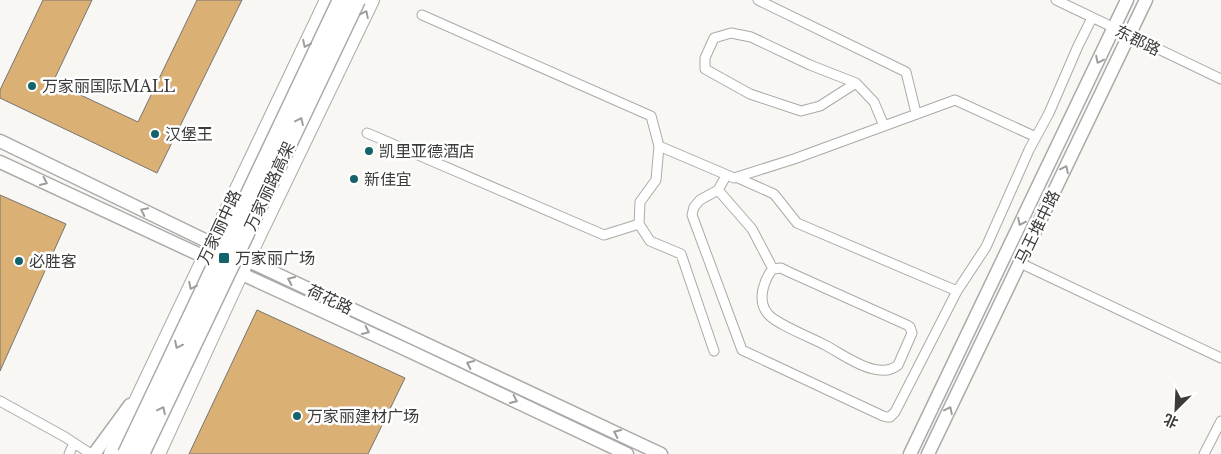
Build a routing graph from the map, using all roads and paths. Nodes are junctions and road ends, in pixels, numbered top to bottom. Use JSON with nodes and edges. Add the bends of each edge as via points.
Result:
{"nodes":[{"id":1,"x":327,"y":0,"type":"edge"},
{"id":2,"x":341,"y":0,"type":"edge"},
{"id":3,"x":357,"y":0,"type":"edge"},
{"id":4,"x":372,"y":0,"type":"edge"},
{"id":5,"x":758,"y":0,"type":"edge"},
{"id":6,"x":1056,"y":0,"type":"edge"},
{"id":7,"x":1127,"y":0,"type":"edge"},
{"id":8,"x":1146,"y":0,"type":"edge"},
{"id":9,"x":422,"y":15,"type":"dead end"},
{"id":10,"x":1092,"y":18,"type":"junction"},
{"id":11,"x":1114,"y":28,"type":"junction"},
{"id":12,"x":1129,"y":35,"type":"junction"},
{"id":13,"x":1221,"y":79,"type":"edge"},
{"id":14,"x":856,"y":83,"type":"junction"},
{"id":15,"x":916,"y":114,"type":"junction"},
{"id":16,"x":884,"y":126,"type":"junction"},
{"id":17,"x":367,"y":132,"type":"dead end"},
{"id":18,"x":1036,"y":137,"type":"junction"},
{"id":19,"x":0,"y":141,"type":"edge"},
{"id":20,"x":659,"y":146,"type":"junction"},
{"id":21,"x":0,"y":162,"type":"edge"},
{"id":22,"x":726,"y":176,"type":"junction"},
{"id":23,"x":738,"y":178,"type":"junction"},
{"id":24,"x":718,"y":190,"type":"junction"},
{"id":25,"x":639,"y":224,"type":"junction"},
{"id":26,"x":211,"y":243,"type":"junction"},
{"id":27,"x":205,"y":257,"type":"junction"},
{"id":28,"x":247,"y":260,"type":"junction"},
{"id":29,"x":1020,"y":262,"type":"junction"},
{"id":30,"x":773,"y":269,"type":"junction"},
{"id":31,"x":240,"y":274,"type":"junction"},
{"id":32,"x":956,"y":291,"type":"junction"},
{"id":33,"x":714,"y":350,"type":"dead end"},
{"id":34,"x":1221,"y":358,"type":"edge"},
{"id":35,"x":142,"y":389,"type":"junction"},
{"id":36,"x":0,"y":401,"type":"edge"},
{"id":37,"x":1221,"y":420,"type":"edge"},
{"id":38,"x":74,"y":443,"type":"junction"},
{"id":39,"x":70,"y":454,"type":"edge"},
{"id":40,"x":93,"y":454,"type":"edge"},
{"id":41,"x":111,"y":454,"type":"edge"},
{"id":42,"x":126,"y":454,"type":"edge"},
{"id":43,"x":141,"y":454,"type":"edge"},
{"id":44,"x":158,"y":454,"type":"edge"},
{"id":45,"x":627,"y":454,"type":"edge"},
{"id":46,"x":661,"y":454,"type":"edge"},
{"id":47,"x":910,"y":454,"type":"edge"},
{"id":48,"x":928,"y":454,"type":"edge"},
{"id":49,"x":1204,"y":454,"type":"edge"}],
"edges":[{"from":1,"to":26,"type":"main road","name":"万家丽中路","one_way":true},
{"from":2,"to":42,"type":"highway","name":"万家丽路高架","one_way":true,"bridge":true},
{"from":43,"to":3,"type":"highway","name":"万家丽路高架","one_way":true,"bridge":true},
{"from":28,"to":4,"type":"main road","one_way":true},
{"from":5,"to":15,"type":"street","via":[[906,72]]},
{"from":6,"to":10,"type":"street","name":"东郡路"},
{"from":7,"to":11,"type":"main road","name":"马王堆中路"},
{"from":8,"to":12,"type":"main road","name":"马王堆中路"},
{"from":9,"to":20,"type":"street","via":[[651,116]]},
{"from":10,"to":11,"type":"street","name":"东郡路"},
{"from":10,"to":18,"type":"street"},
{"from":11,"to":12,"type":"street","name":"东郡路"},
{"from":11,"to":47,"type":"main road","name":"马王堆中路","one_way":true},
{"from":12,"to":13,"type":"street","name":"东郡路"},
{"from":29,"to":12,"type":"main road","name":"马王堆中路","one_way":true},
{"from":14,"to":14,"type":"street","via":[[820,106],[801,111],[750,94],[705,70],[705,58],[714,38],[731,33],[751,37]]},
{"from":14,"to":16,"type":"street","via":[[874,102]]},
{"from":15,"to":16,"type":"street"},
{"from":15,"to":18,"type":"street","via":[[954,100]]},
{"from":16,"to":23,"type":"street"},
{"from":17,"to":25,"type":"street","via":[[604,235]]},
{"from":18,"to":32,"type":"street","via":[[986,247]]},
{"from":26,"to":19,"type":"main road","name":"荷花路","one_way":true},
{"from":20,"to":22,"type":"street"},
{"from":20,"to":25,"type":"street","via":[[656,180],[640,202]]},
{"from":21,"to":27,"type":"main road","name":"荷花路","one_way":true},
{"from":22,"to":23,"type":"street"},
{"from":22,"to":24,"type":"street"},
{"from":23,"to":32,"type":"street","via":[[774,194],[796,223]]},
{"from":24,"to":30,"type":"street","via":[[752,230]]},
{"from":24,"to":32,"type":"street","via":[[700,200],[692,215],[742,350],[884,416],[890,417],[895,412]]},
{"from":25,"to":33,"type":"street","via":[[650,242],[681,254]]},
{"from":26,"to":27,"type":"main road","name":"万家丽中路"},
{"from":26,"to":28,"type":"main road","name":"荷花路"},
{"from":27,"to":31,"type":"main road","name":"荷花路"},
{"from":27,"to":35,"type":"main road","name":"万家丽中路","one_way":true},
{"from":28,"to":31,"type":"main road"},
{"from":46,"to":28,"type":"main road","name":"荷花路","one_way":true},
{"from":29,"to":34,"type":"street"},
{"from":48,"to":29,"type":"main road","name":"马王堆中路","one_way":true},
{"from":30,"to":30,"type":"street","via":[[781,268],[907,325],[912,334],[898,365],[888,370],[871,369],[769,316],[762,296],[766,278]]},
{"from":31,"to":44,"type":"main road"},
{"from":31,"to":45,"type":"main road","name":"荷花路","one_way":true},
{"from":35,"to":40,"type":"main road"},
{"from":35,"to":41,"type":"main road","name":"万家丽中路"},
{"from":36,"to":38,"type":"street"},
{"from":37,"to":49,"type":"street"},
{"from":38,"to":39,"type":"street"},
{"from":38,"to":40,"type":"street"}]}
